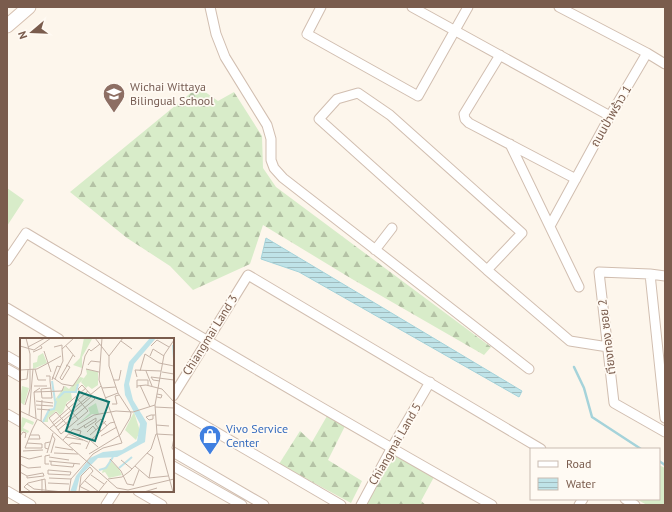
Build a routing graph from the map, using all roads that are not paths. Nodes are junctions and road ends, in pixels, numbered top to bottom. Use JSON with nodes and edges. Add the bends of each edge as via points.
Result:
{"nodes":[{"id":1,"x":29,"y":7,"type":"edge"},
{"id":2,"x":210,"y":7,"type":"edge"},
{"id":3,"x":321,"y":7,"type":"edge"},
{"id":4,"x":412,"y":7,"type":"edge"},
{"id":5,"x":468,"y":7,"type":"edge"},
{"id":6,"x":559,"y":7,"type":"edge"},
{"id":7,"x":7,"y":26,"type":"edge"},
{"id":8,"x":455,"y":31,"type":"junction"},
{"id":9,"x":647,"y":53,"type":"junction"},
{"id":10,"x":500,"y":55,"type":"junction"},
{"id":11,"x":665,"y":64,"type":"edge"},
{"id":12,"x":610,"y":116,"type":"junction"},
{"id":13,"x":510,"y":144,"type":"junction"},
{"id":14,"x":576,"y":179,"type":"junction"},
{"id":15,"x":550,"y":226,"type":"junction"},
{"id":16,"x":392,"y":228,"type":"dead end"},
{"id":17,"x":375,"y":250,"type":"junction"},
{"id":18,"x":7,"y":261,"type":"edge"},
{"id":19,"x":487,"y":270,"type":"junction"},
{"id":20,"x":650,"y":274,"type":"junction"},
{"id":21,"x":665,"y":276,"type":"edge"},
{"id":22,"x":579,"y":287,"type":"dead end"},
{"id":23,"x":7,"y":308,"type":"edge"},
{"id":24,"x":57,"y":338,"type":"edge"},
{"id":25,"x":206,"y":341,"type":"junction"},
{"id":26,"x":608,"y":347,"type":"junction"},
{"id":27,"x":7,"y":356,"type":"edge"},
{"id":28,"x":20,"y":363,"type":"edge"},
{"id":29,"x":7,"y":369,"type":"edge"},
{"id":30,"x":529,"y":369,"type":"dead end"},
{"id":31,"x":20,"y":376,"type":"edge"},
{"id":32,"x":430,"y":382,"type":"junction"},
{"id":33,"x":174,"y":394,"type":"edge"},
{"id":34,"x":174,"y":408,"type":"edge"},
{"id":35,"x":7,"y":414,"type":"edge"},
{"id":36,"x":665,"y":418,"type":"edge"},
{"id":37,"x":20,"y":421,"type":"edge"},
{"id":38,"x":665,"y":432,"type":"edge"},
{"id":39,"x":539,"y":448,"type":"edge"},
{"id":40,"x":391,"y":449,"type":"junction"},
{"id":41,"x":174,"y":453,"type":"edge"},
{"id":42,"x":174,"y":467,"type":"edge"},
{"id":43,"x":7,"y":491,"type":"edge"},
{"id":44,"x":114,"y":492,"type":"edge"},
{"id":45,"x":140,"y":492,"type":"edge"},
{"id":46,"x":31,"y":505,"type":"edge"},
{"id":47,"x":106,"y":505,"type":"edge"},
{"id":48,"x":162,"y":505,"type":"edge"},
{"id":49,"x":242,"y":505,"type":"edge"},
{"id":50,"x":264,"y":505,"type":"edge"},
{"id":51,"x":341,"y":505,"type":"edge"},
{"id":52,"x":361,"y":505,"type":"edge"},
{"id":53,"x":492,"y":505,"type":"edge"}],
"edges":[{"from":1,"to":7,"type":"street"},
{"from":2,"to":17,"type":"street","via":[[216,34],[225,57],[270,131],[271,160],[274,168],[283,178]]},
{"from":3,"to":8,"type":"street","via":[[307,34],[418,96]]},
{"from":4,"to":8,"type":"street"},
{"from":5,"to":8,"type":"street"},
{"from":6,"to":9,"type":"street"},
{"from":8,"to":10,"type":"street"},
{"from":9,"to":11,"type":"street"},
{"from":9,"to":12,"type":"street","name":"ถนนป่าพร้าว 1"},
{"from":10,"to":12,"type":"street"},
{"from":10,"to":13,"type":"street","via":[[464,114],[469,124]]},
{"from":12,"to":14,"type":"street","name":"ถนนป่าพร้าว 1"},
{"from":13,"to":14,"type":"street"},
{"from":13,"to":15,"type":"street"},
{"from":14,"to":15,"type":"street","name":"ถนนป่าพร้าว 1"},
{"from":15,"to":22,"type":"street"},
{"from":16,"to":17,"type":"street"},
{"from":17,"to":30,"type":"street"},
{"from":18,"to":25,"type":"street","via":[[26,233]]},
{"from":19,"to":19,"type":"street","via":[[319,119],[337,99],[358,93],[390,115],[522,233]]},
{"from":19,"to":26,"type":"street","via":[[570,341]]},
{"from":20,"to":21,"type":"street"},
{"from":20,"to":26,"type":"street","name":"เาียงทอง ซอย 2","via":[[599,272]]},
{"from":20,"to":36,"type":"street"},
{"from":23,"to":24,"type":"street"},
{"from":25,"to":32,"type":"street","name":"Chiangmai Land 3","via":[[248,275]]},
{"from":25,"to":33,"type":"street","name":"Chiangmai Land 3"},
{"from":25,"to":40,"type":"street"},
{"from":26,"to":38,"type":"street","name":"เาียงทอง ซอย 2","via":[[614,403]]},
{"from":27,"to":28,"type":"street"},
{"from":29,"to":31,"type":"street"},
{"from":32,"to":39,"type":"street"},
{"from":32,"to":40,"type":"street","name":"Chiangmai Land 5"},
{"from":34,"to":51,"type":"street"},
{"from":35,"to":37,"type":"street"},
{"from":40,"to":52,"type":"street","name":"Chiangmai Land 5"},
{"from":40,"to":53,"type":"street"},
{"from":41,"to":50,"type":"street"},
{"from":42,"to":49,"type":"street"},
{"from":43,"to":46,"type":"street"},
{"from":44,"to":47,"type":"street"},
{"from":45,"to":48,"type":"street"}]}
